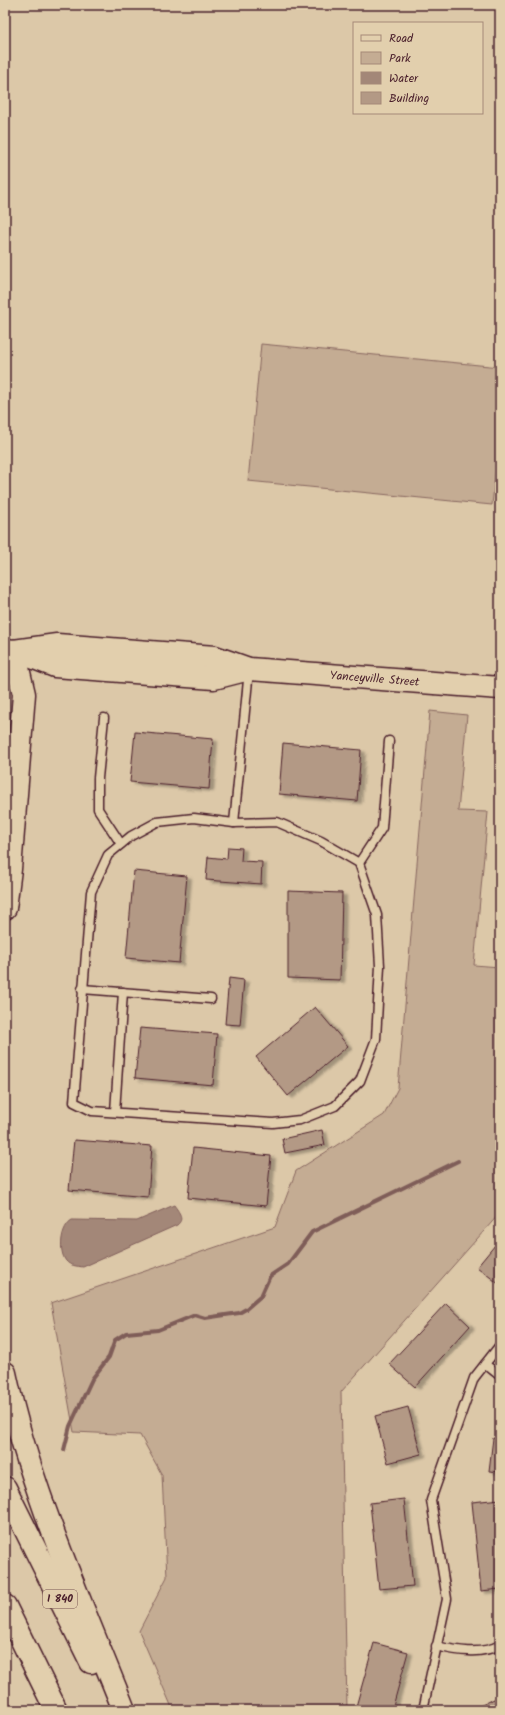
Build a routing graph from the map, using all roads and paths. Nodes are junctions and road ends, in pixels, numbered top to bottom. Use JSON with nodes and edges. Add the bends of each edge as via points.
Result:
{"nodes":[{"id":1,"x":10,"y":650,"type":"edge"},
{"id":2,"x":249,"y":669,"type":"junction"},
{"id":3,"x":5,"y":673,"type":"edge"},
{"id":4,"x":500,"y":688,"type":"edge"},
{"id":5,"x":104,"y":718,"type":"dead end"},
{"id":6,"x":389,"y":741,"type":"dead end"},
{"id":7,"x":234,"y":823,"type":"junction"},
{"id":8,"x":121,"y":844,"type":"junction"},
{"id":9,"x":359,"y":863,"type":"junction"},
{"id":10,"x":5,"y":908,"type":"edge"},
{"id":11,"x":82,"y":989,"type":"junction"},
{"id":12,"x":123,"y":992,"type":"junction"},
{"id":13,"x":211,"y":999,"type":"dead end"},
{"id":14,"x":115,"y":1112,"type":"junction"},
{"id":15,"x":500,"y":1345,"type":"edge"},
{"id":16,"x":485,"y":1364,"type":"junction"},
{"id":17,"x":5,"y":1373,"type":"edge"},
{"id":18,"x":500,"y":1376,"type":"edge"},
{"id":19,"x":5,"y":1488,"type":"edge"},
{"id":20,"x":5,"y":1606,"type":"edge"},
{"id":21,"x":500,"y":1645,"type":"edge"},
{"id":22,"x":436,"y":1646,"type":"junction"},
{"id":23,"x":56,"y":1710,"type":"edge"},
{"id":24,"x":114,"y":1710,"type":"edge"},
{"id":25,"x":124,"y":1710,"type":"edge"},
{"id":26,"x":423,"y":1710,"type":"edge"}],
"edges":[{"from":1,"to":2,"type":"main road","name":"Yanceyville Street","via":[[57,645],[215,657]]},
{"from":1,"to":3,"type":"main road"},
{"from":1,"to":10,"type":"main road","via":[[24,694]]},
{"from":2,"to":4,"type":"main road","name":"Yanceyville Street"},
{"from":2,"to":7,"type":"lane"},
{"from":5,"to":8,"type":"lane","via":[[98,778],[98,809]]},
{"from":6,"to":9,"type":"lane","via":[[382,828]]},
{"from":7,"to":8,"type":"lane","via":[[194,818],[157,822]]},
{"from":7,"to":9,"type":"lane","via":[[277,822],[321,841]]},
{"from":8,"to":11,"type":"lane","via":[[108,855],[91,892]]},
{"from":9,"to":14,"type":"lane","via":[[377,915],[380,966],[376,1039],[360,1081],[335,1106],[300,1120],[273,1123]]},
{"from":11,"to":12,"type":"lane"},
{"from":11,"to":14,"type":"lane","via":[[74,1102],[92,1110]]},
{"from":12,"to":13,"type":"lane"},
{"from":12,"to":14,"type":"lane"},
{"from":15,"to":16,"type":"lane"},
{"from":16,"to":18,"type":"lane"},
{"from":16,"to":22,"type":"lane","via":[[474,1378],[431,1500],[446,1599]]},
{"from":17,"to":25,"type":"main road","via":[[23,1446],[46,1516]]},
{"from":19,"to":24,"type":"main road","number":"I 840"},
{"from":20,"to":23,"type":"main road"},
{"from":21,"to":22,"type":"lane","via":[[490,1650],[456,1651]]},
{"from":22,"to":26,"type":"lane"}]}
